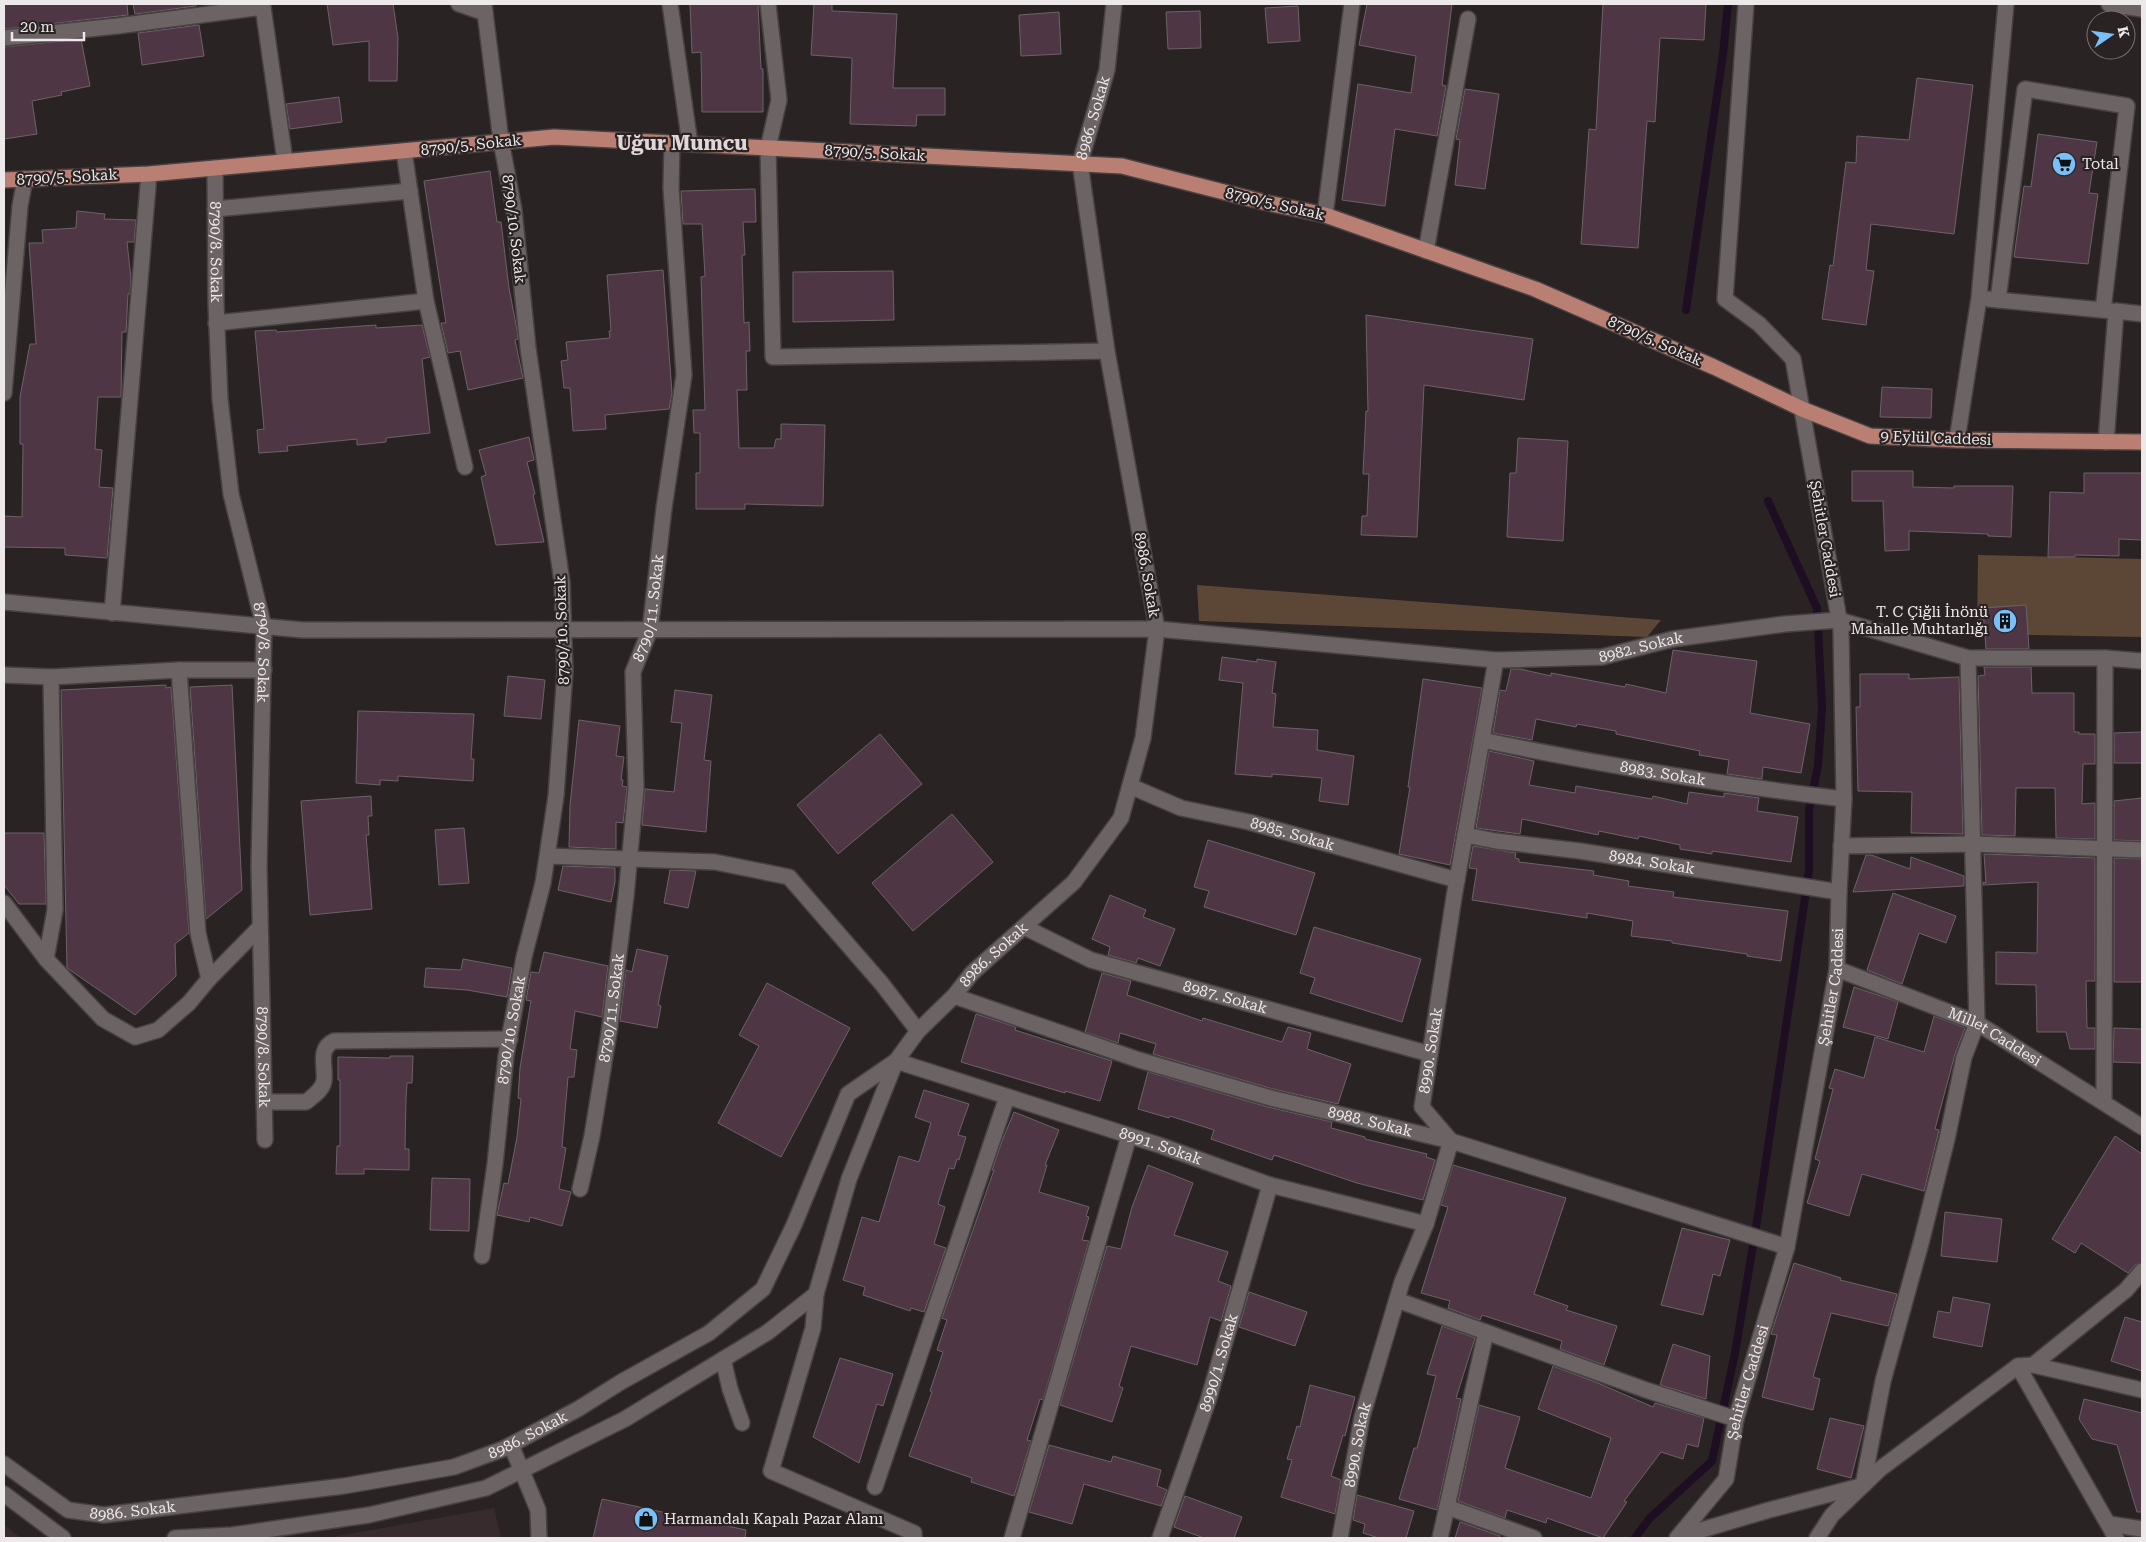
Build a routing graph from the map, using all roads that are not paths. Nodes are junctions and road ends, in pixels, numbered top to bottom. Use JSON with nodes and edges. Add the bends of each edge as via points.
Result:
{"nodes":[{"id":1,"x":460,"y":4,"type":"edge"},
{"id":2,"x":670,"y":4,"type":"edge"},
{"id":3,"x":768,"y":4,"type":"edge"},
{"id":4,"x":1114,"y":4,"type":"edge"},
{"id":5,"x":1352,"y":4,"type":"edge"},
{"id":6,"x":1746,"y":4,"type":"edge"},
{"id":7,"x":2006,"y":4,"type":"edge"},
{"id":8,"x":2109,"y":4,"type":"edge"},
{"id":9,"x":484,"y":8,"type":"edge"},
{"id":10,"x":2142,"y":9,"type":"edge"},
{"id":11,"x":1468,"y":18,"type":"dead end"},
{"id":12,"x":4,"y":38,"type":"edge"},
{"id":13,"x":501,"y":142,"type":"junction"},
{"id":14,"x":672,"y":143,"type":"junction"},
{"id":15,"x":690,"y":144,"type":"junction"},
{"id":16,"x":768,"y":148,"type":"junction"},
{"id":17,"x":404,"y":151,"type":"junction"},
{"id":18,"x":284,"y":161,"type":"junction"},
{"id":19,"x":1080,"y":163,"type":"junction"},
{"id":20,"x":215,"y":168,"type":"junction"},
{"id":21,"x":149,"y":174,"type":"junction"},
{"id":22,"x":25,"y":179,"type":"junction"},
{"id":23,"x":4,"y":180,"type":"edge"},
{"id":24,"x":410,"y":191,"type":"junction"},
{"id":25,"x":215,"y":208,"type":"junction"},
{"id":26,"x":1325,"y":215,"type":"junction"},
{"id":27,"x":1426,"y":251,"type":"junction"},
{"id":28,"x":1979,"y":298,"type":"junction"},
{"id":29,"x":1998,"y":300,"type":"junction"},
{"id":30,"x":426,"y":301,"type":"junction"},
{"id":31,"x":2109,"y":311,"type":"junction"},
{"id":32,"x":2142,"y":314,"type":"edge"},
{"id":33,"x":216,"y":323,"type":"junction"},
{"id":34,"x":1107,"y":351,"type":"junction"},
{"id":35,"x":1714,"y":367,"type":"joint"},
{"id":36,"x":4,"y":393,"type":"edge"},
{"id":37,"x":1802,"y":409,"type":"junction"},
{"id":38,"x":1957,"y":440,"type":"junction"},
{"id":39,"x":2106,"y":442,"type":"junction"},
{"id":40,"x":2142,"y":442,"type":"edge"},
{"id":41,"x":465,"y":467,"type":"dead end"},
{"id":42,"x":4,"y":602,"type":"edge"},
{"id":43,"x":112,"y":613,"type":"junction"},
{"id":44,"x":1839,"y":620,"type":"junction"},
{"id":45,"x":264,"y":627,"type":"junction"},
{"id":46,"x":564,"y":630,"type":"junction"},
{"id":47,"x":650,"y":630,"type":"junction"},
{"id":48,"x":1157,"y":630,"type":"junction"},
{"id":49,"x":1968,"y":658,"type":"junction"},
{"id":50,"x":2105,"y":658,"type":"junction"},
{"id":51,"x":1496,"y":660,"type":"junction"},
{"id":52,"x":2142,"y":661,"type":"edge"},
{"id":53,"x":179,"y":670,"type":"junction"},
{"id":54,"x":264,"y":670,"type":"junction"},
{"id":55,"x":4,"y":675,"type":"edge"},
{"id":56,"x":51,"y":677,"type":"junction"},
{"id":57,"x":1482,"y":740,"type":"junction"},
{"id":58,"x":1130,"y":786,"type":"junction"},
{"id":59,"x":1844,"y":799,"type":"junction"},
{"id":60,"x":1465,"y":835,"type":"junction"},
{"id":61,"x":1973,"y":844,"type":"junction"},
{"id":62,"x":1841,"y":846,"type":"junction"},
{"id":63,"x":2104,"y":850,"type":"junction"},
{"id":64,"x":2142,"y":850,"type":"edge"},
{"id":65,"x":548,"y":856,"type":"junction"},
{"id":66,"x":629,"y":857,"type":"junction"},
{"id":67,"x":1457,"y":880,"type":"junction"},
{"id":68,"x":1839,"y":892,"type":"junction"},
{"id":69,"x":4,"y":903,"type":"edge"},
{"id":70,"x":260,"y":926,"type":"junction"},
{"id":71,"x":1024,"y":927,"type":"junction"},
{"id":72,"x":46,"y":959,"type":"junction"},
{"id":73,"x":1837,"y":969,"type":"junction"},
{"id":74,"x":209,"y":979,"type":"junction"},
{"id":75,"x":954,"y":996,"type":"junction"},
{"id":76,"x":1977,"y":1023,"type":"junction"},
{"id":77,"x":918,"y":1031,"type":"junction"},
{"id":78,"x":510,"y":1039,"type":"junction"},
{"id":79,"x":1430,"y":1054,"type":"junction"},
{"id":80,"x":896,"y":1061,"type":"junction"},
{"id":81,"x":1007,"y":1098,"type":"junction"},
{"id":82,"x":2104,"y":1101,"type":"junction"},
{"id":83,"x":264,"y":1102,"type":"junction"},
{"id":84,"x":2142,"y":1126,"type":"edge"},
{"id":85,"x":1129,"y":1136,"type":"junction"},
{"id":86,"x":265,"y":1140,"type":"dead end"},
{"id":87,"x":1451,"y":1141,"type":"junction"},
{"id":88,"x":1270,"y":1185,"type":"junction"},
{"id":89,"x":580,"y":1189,"type":"dead end"},
{"id":90,"x":1426,"y":1224,"type":"junction"},
{"id":91,"x":1787,"y":1247,"type":"junction"},
{"id":92,"x":482,"y":1256,"type":"dead end"},
{"id":93,"x":2142,"y":1270,"type":"edge"},
{"id":94,"x":816,"y":1294,"type":"junction"},
{"id":95,"x":1397,"y":1300,"type":"junction"},
{"id":96,"x":1486,"y":1332,"type":"junction"},
{"id":97,"x":723,"y":1359,"type":"junction"},
{"id":98,"x":2026,"y":1365,"type":"junction"},
{"id":99,"x":2142,"y":1390,"type":"edge"},
{"id":100,"x":1735,"y":1418,"type":"junction"},
{"id":101,"x":742,"y":1423,"type":"dead end"},
{"id":102,"x":511,"y":1445,"type":"junction"},
{"id":103,"x":4,"y":1464,"type":"edge"},
{"id":104,"x":521,"y":1470,"type":"junction"},
{"id":105,"x":1863,"y":1485,"type":"junction"},
{"id":106,"x":875,"y":1487,"type":"dead end"},
{"id":107,"x":4,"y":1494,"type":"edge"},
{"id":108,"x":1447,"y":1507,"type":"junction"},
{"id":109,"x":68,"y":1510,"type":"junction"},
{"id":110,"x":2109,"y":1524,"type":"junction"},
{"id":111,"x":2142,"y":1529,"type":"edge"},
{"id":112,"x":64,"y":1538,"type":"edge"},
{"id":113,"x":174,"y":1538,"type":"edge"},
{"id":114,"x":539,"y":1538,"type":"edge"},
{"id":115,"x":914,"y":1538,"type":"edge"},
{"id":116,"x":1012,"y":1538,"type":"edge"},
{"id":117,"x":1160,"y":1538,"type":"edge"},
{"id":118,"x":1340,"y":1538,"type":"edge"},
{"id":119,"x":1440,"y":1538,"type":"edge"},
{"id":120,"x":1534,"y":1538,"type":"edge"},
{"id":121,"x":1678,"y":1538,"type":"edge"},
{"id":122,"x":1817,"y":1538,"type":"edge"},
{"id":123,"x":2116,"y":1538,"type":"edge"}],
"edges":[{"from":1,"to":9,"type":"street"},
{"from":2,"to":15,"type":"street"},
{"from":3,"to":16,"type":"street","via":[[779,100]]},
{"from":4,"to":19,"type":"street","name":"8986. Sokak","via":[[1107,70]]},
{"from":5,"to":26,"type":"street"},
{"from":6,"to":37,"type":"street","name":"Şehitler Caddesi","via":[[1725,299],[1759,324],[1792,358]]},
{"from":7,"to":28,"type":"street"},
{"from":8,"to":10,"type":"street"},
{"from":9,"to":13,"type":"street","name":"8790/10. Sokak"},
{"from":11,"to":27,"type":"street"},
{"from":12,"to":18,"type":"street","via":[[263,7]]},
{"from":13,"to":14,"type":"main road","name":"8790/5. Sokak","via":[[554,137]]},
{"from":13,"to":17,"type":"main road","name":"8790/5. Sokak"},
{"from":13,"to":46,"type":"street","name":"8790/10. Sokak","via":[[514,210],[528,348],[562,582]]},
{"from":14,"to":15,"type":"main road","name":"8790/5. Sokak"},
{"from":14,"to":47,"type":"street","name":"8790/11. Sokak","via":[[671,188],[684,375]]},
{"from":15,"to":16,"type":"main road","name":"8790/5. Sokak"},
{"from":16,"to":19,"type":"main road","name":"8790/5. Sokak"},
{"from":16,"to":34,"type":"street","via":[[774,357]]},
{"from":17,"to":18,"type":"main road","name":"8790/5. Sokak"},
{"from":17,"to":24,"type":"street"},
{"from":18,"to":20,"type":"main road","name":"8790/5. Sokak"},
{"from":19,"to":26,"type":"main road","name":"8790/5. Sokak","via":[[1122,166]]},
{"from":19,"to":34,"type":"street","name":"8986. Sokak"},
{"from":20,"to":21,"type":"main road","name":"8790/5. Sokak"},
{"from":20,"to":25,"type":"street","name":"8790/8. Sokak"},
{"from":21,"to":22,"type":"main road","name":"8790/5. Sokak"},
{"from":21,"to":43,"type":"street"},
{"from":22,"to":23,"type":"main road","name":"8790/5. Sokak"},
{"from":22,"to":36,"type":"street"},
{"from":24,"to":25,"type":"street"},
{"from":24,"to":30,"type":"street"},
{"from":25,"to":33,"type":"street","name":"8790/8. Sokak"},
{"from":26,"to":27,"type":"main road","name":"8790/5. Sokak"},
{"from":27,"to":35,"type":"main road","name":"8790/5. Sokak","via":[[1535,289]]},
{"from":28,"to":29,"type":"street"},
{"from":28,"to":38,"type":"street"},
{"from":29,"to":31,"type":"street"},
{"from":29,"to":31,"type":"street","via":[[2024,89],[2127,106]]},
{"from":30,"to":33,"type":"street"},
{"from":30,"to":41,"type":"street"},
{"from":31,"to":32,"type":"street"},
{"from":31,"to":39,"type":"street"},
{"from":33,"to":45,"type":"street","name":"8790/8. Sokak","via":[[220,399],[231,494]]},
{"from":34,"to":48,"type":"street","name":"8986. Sokak"},
{"from":35,"to":37,"type":"main road","name":"9 Eylül Caddesi"},
{"from":37,"to":38,"type":"main road","name":"9 Eylül Caddesi","via":[[1870,436]]},
{"from":37,"to":44,"type":"street","name":"Şehitler Caddesi"},
{"from":38,"to":39,"type":"main road","name":"9 Eylül Caddesi"},
{"from":39,"to":40,"type":"main road","name":"9 Eylül Caddesi"},
{"from":42,"to":43,"type":"street","name":"8982. Sokak"},
{"from":43,"to":45,"type":"street","name":"8982. Sokak"},
{"from":44,"to":49,"type":"street"},
{"from":44,"to":51,"type":"street","name":"8982. Sokak","via":[[1673,639],[1602,657]]},
{"from":44,"to":59,"type":"street","name":"Şehitler Caddesi"},
{"from":45,"to":46,"type":"street","name":"8982. Sokak","via":[[303,630]]},
{"from":45,"to":54,"type":"street","name":"8790/8. Sokak"},
{"from":46,"to":47,"type":"street","name":"8982. Sokak"},
{"from":46,"to":65,"type":"street","name":"8790/10. Sokak","via":[[565,672],[557,787]]},
{"from":47,"to":48,"type":"street","name":"8982. Sokak"},
{"from":47,"to":66,"type":"street","name":"8790/11. Sokak","via":[[632,672],[636,789]]},
{"from":48,"to":51,"type":"street","name":"8982. Sokak"},
{"from":48,"to":58,"type":"street","name":"8986. Sokak","via":[[1143,738]]},
{"from":49,"to":50,"type":"street"},
{"from":49,"to":61,"type":"street"},
{"from":50,"to":52,"type":"street"},
{"from":50,"to":63,"type":"street"},
{"from":51,"to":57,"type":"street","name":"8990. Sokak"},
{"from":53,"to":54,"type":"street"},
{"from":53,"to":56,"type":"street"},
{"from":53,"to":74,"type":"street","via":[[198,933]]},
{"from":54,"to":70,"type":"street","name":"8790/8. Sokak"},
{"from":55,"to":56,"type":"street"},
{"from":56,"to":72,"type":"street","via":[[54,910]]},
{"from":57,"to":59,"type":"street","name":"8983. Sokak","via":[[1567,758]]},
{"from":57,"to":60,"type":"street","name":"8990. Sokak"},
{"from":58,"to":67,"type":"street","name":"8985. Sokak","via":[[1182,808],[1249,822]]},
{"from":58,"to":71,"type":"street","name":"8986. Sokak","via":[[1121,818],[1074,882]]},
{"from":59,"to":62,"type":"street","name":"Şehitler Caddesi"},
{"from":60,"to":67,"type":"street","name":"8990. Sokak"},
{"from":60,"to":68,"type":"street","name":"8984. Sokak"},
{"from":61,"to":62,"type":"street"},
{"from":61,"to":63,"type":"street"},
{"from":61,"to":76,"type":"street"},
{"from":62,"to":68,"type":"street","name":"Şehitler Caddesi"},
{"from":63,"to":64,"type":"street"},
{"from":63,"to":82,"type":"street"},
{"from":65,"to":66,"type":"street"},
{"from":65,"to":78,"type":"street","name":"8790/10. Sokak","via":[[524,957]]},
{"from":66,"to":77,"type":"street","via":[[715,862],[789,877],[882,984]]},
{"from":66,"to":89,"type":"street","name":"8790/11. Sokak","via":[[610,1026]]},
{"from":67,"to":79,"type":"street","name":"8990. Sokak"},
{"from":68,"to":73,"type":"street","name":"Şehitler Caddesi"},
{"from":69,"to":72,"type":"street"},
{"from":70,"to":74,"type":"street"},
{"from":70,"to":83,"type":"street","name":"8790/8. Sokak"},
{"from":71,"to":75,"type":"street","name":"8986. Sokak","via":[[972,973]]},
{"from":71,"to":79,"type":"street","name":"8987. Sokak","via":[[1091,960]]},
{"from":72,"to":74,"type":"street","via":[[102,1019],[135,1037],[158,1030],[189,1003]]},
{"from":73,"to":76,"type":"street","name":"Millet Caddesi"},
{"from":73,"to":91,"type":"street","name":"Şehitler Caddesi"},
{"from":75,"to":77,"type":"street","name":"8986. Sokak"},
{"from":75,"to":87,"type":"street","name":"8988. Sokak","via":[[1139,1060],[1271,1098]]},
{"from":76,"to":82,"type":"street","name":"Millet Caddesi"},
{"from":76,"to":105,"type":"street","via":[[1964,1057],[1921,1243],[1882,1381]]},
{"from":77,"to":80,"type":"street","name":"8986. Sokak"},
{"from":78,"to":83,"type":"street","via":[[334,1041],[327,1044],[323,1052],[324,1082],[320,1091],[306,1102]]},
{"from":78,"to":92,"type":"street","name":"8790/10. Sokak"},
{"from":79,"to":87,"type":"street","name":"8990. Sokak","via":[[1422,1107]]},
{"from":80,"to":81,"type":"street","name":"8991. Sokak"},
{"from":80,"to":94,"type":"street","name":"8986. Sokak","via":[[849,1179]]},
{"from":80,"to":102,"type":"street","name":"8986. Sokak","via":[[848,1094],[763,1289],[709,1333]]},
{"from":81,"to":85,"type":"street","name":"8991. Sokak"},
{"from":81,"to":106,"type":"street"},
{"from":82,"to":84,"type":"street","name":"Millet Caddesi"},
{"from":83,"to":86,"type":"street","name":"8790/8. Sokak"},
{"from":85,"to":88,"type":"street","name":"8991. Sokak"},
{"from":85,"to":116,"type":"street"},
{"from":87,"to":90,"type":"street","name":"8990. Sokak"},
{"from":87,"to":91,"type":"street","name":"8988. Sokak"},
{"from":88,"to":90,"type":"street","name":"8991. Sokak"},
{"from":88,"to":117,"type":"street","name":"8990/1. Sokak","via":[[1208,1401]]},
{"from":90,"to":95,"type":"street","name":"8990. Sokak"},
{"from":91,"to":100,"type":"street","name":"Şehitler Caddesi"},
{"from":93,"to":98,"type":"street","via":[[2126,1290]]},
{"from":94,"to":97,"type":"street","name":"8986. Sokak","via":[[768,1332]]},
{"from":94,"to":115,"type":"street","via":[[813,1328],[771,1471],[914,1533]]},
{"from":95,"to":96,"type":"street"},
{"from":95,"to":118,"type":"street","name":"8990. Sokak","via":[[1362,1417]]},
{"from":96,"to":100,"type":"street","via":[[1646,1390]]},
{"from":96,"to":108,"type":"street"},
{"from":97,"to":101,"type":"street"},
{"from":97,"to":104,"type":"street","name":"8986. Sokak","via":[[625,1419]]},
{"from":98,"to":99,"type":"street"},
{"from":98,"to":105,"type":"street","via":[[1880,1469]]},
{"from":98,"to":110,"type":"street"},
{"from":100,"to":121,"type":"street","name":"Şehitler Caddesi","via":[[1726,1479]]},
{"from":102,"to":104,"type":"street"},
{"from":102,"to":109,"type":"street","name":"8986. Sokak","via":[[454,1467],[344,1486],[104,1515]]},
{"from":103,"to":109,"type":"street","name":"8986. Sokak"},
{"from":104,"to":113,"type":"street","name":"8986. Sokak","via":[[486,1488],[369,1515],[232,1535]]},
{"from":104,"to":114,"type":"street","via":[[538,1510]]},
{"from":105,"to":121,"type":"street"},
{"from":105,"to":122,"type":"street","via":[[1832,1515]]},
{"from":107,"to":112,"type":"street"},
{"from":108,"to":119,"type":"street"},
{"from":108,"to":120,"type":"street"},
{"from":109,"to":112,"type":"street"},
{"from":110,"to":111,"type":"street"},
{"from":110,"to":123,"type":"street"}]}
